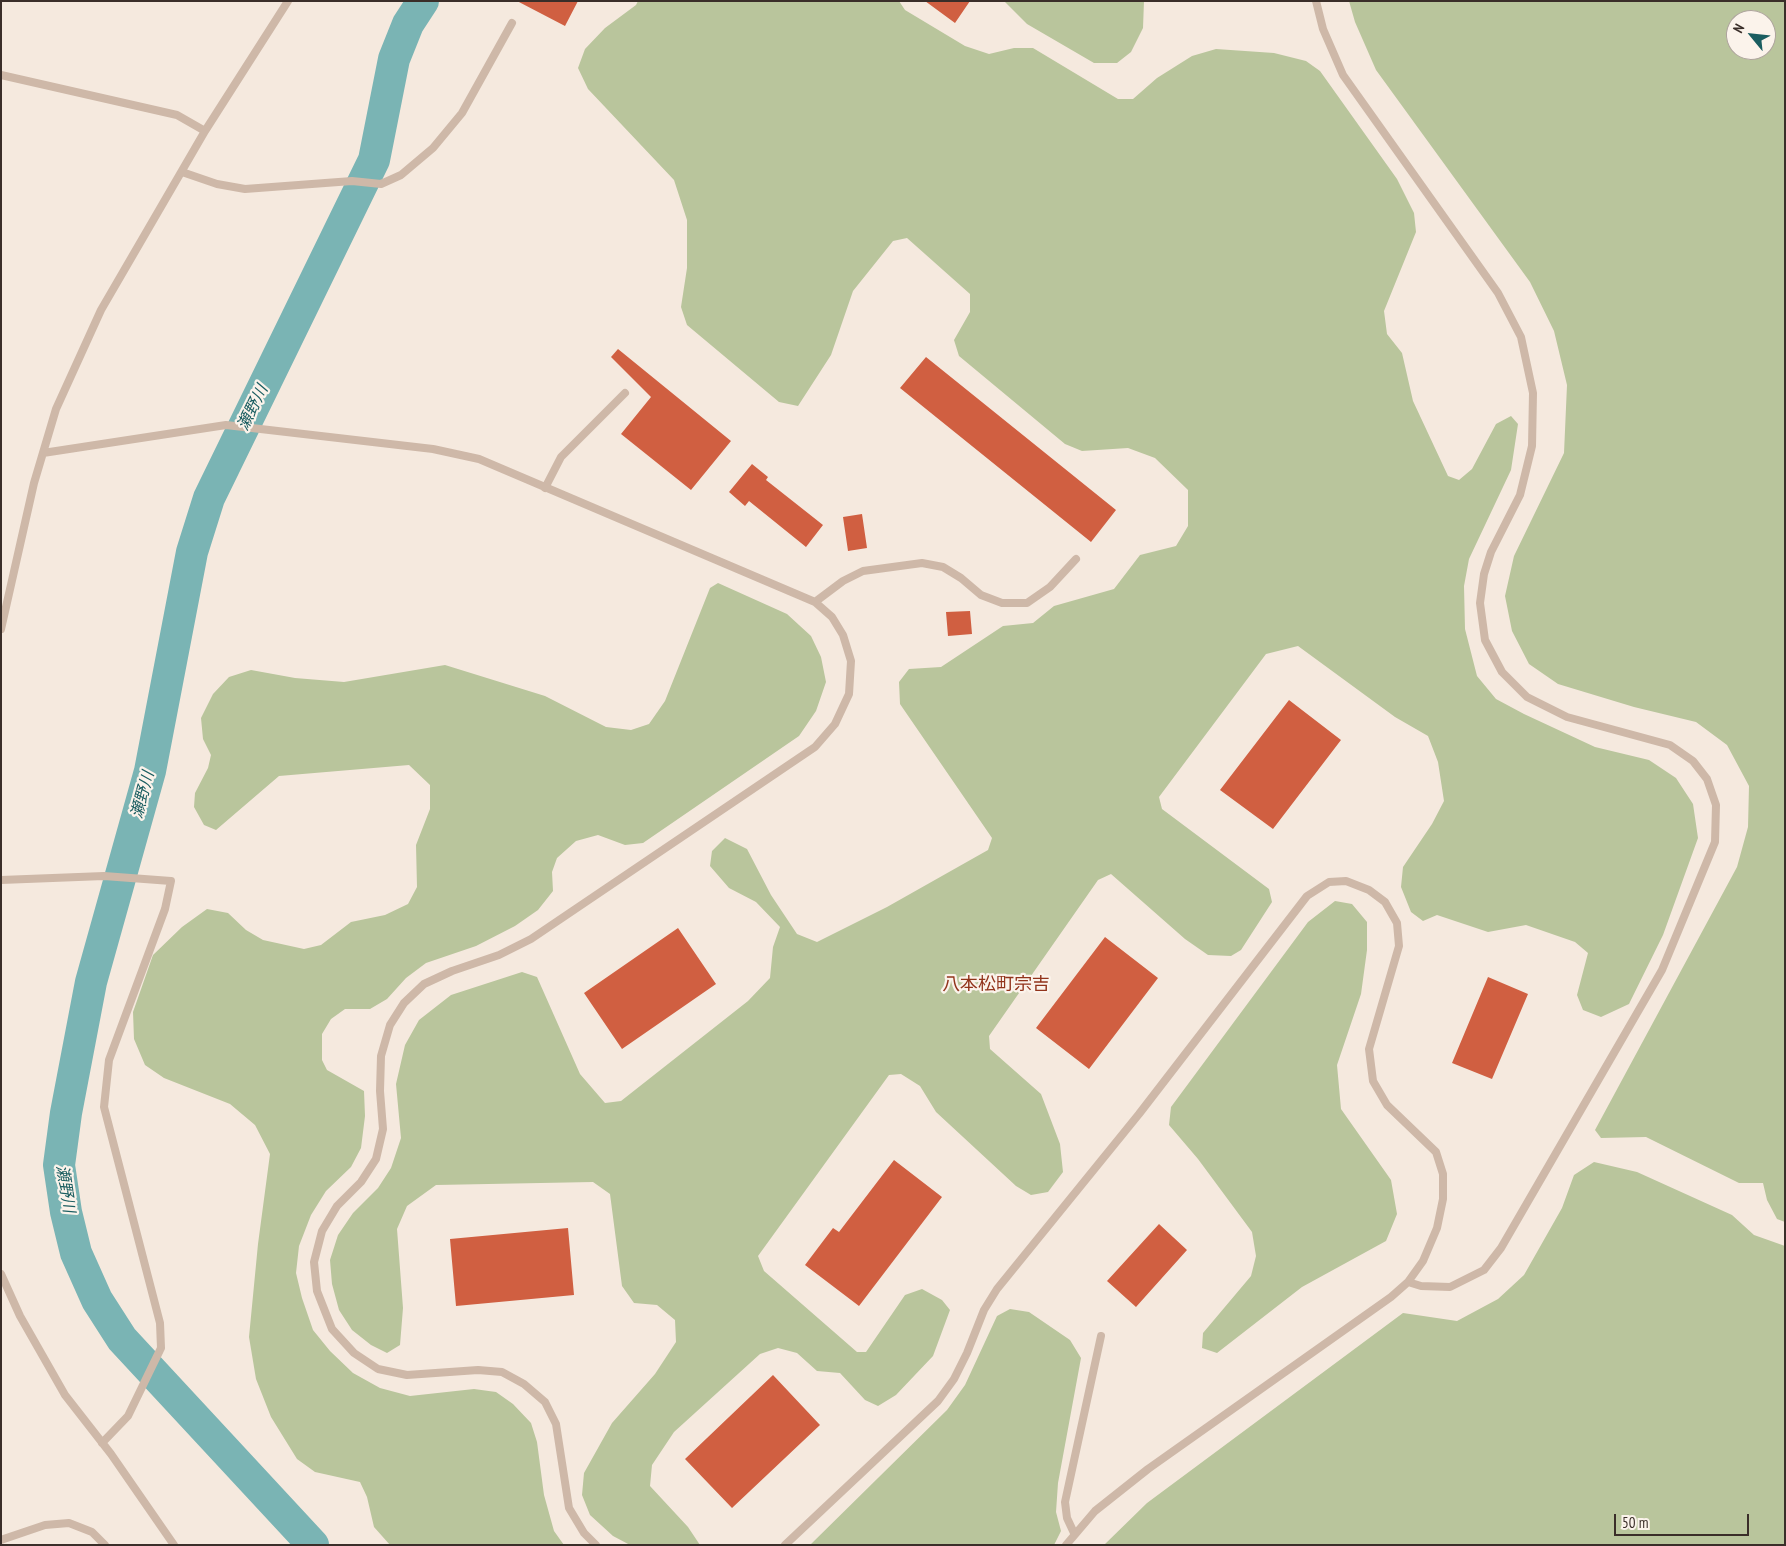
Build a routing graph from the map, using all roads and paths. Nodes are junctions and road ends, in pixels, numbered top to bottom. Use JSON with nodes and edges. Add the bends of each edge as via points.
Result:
{"nodes":[{"id":1,"x":288,"y":1,"type":"edge"},
{"id":2,"x":1316,"y":1,"type":"edge"},
{"id":3,"x":512,"y":23,"type":"dead end"},
{"id":4,"x":1,"y":75,"type":"edge"},
{"id":5,"x":206,"y":130,"type":"junction"},
{"id":6,"x":182,"y":172,"type":"junction"},
{"id":7,"x":625,"y":393,"type":"dead end"},
{"id":8,"x":43,"y":453,"type":"junction"},
{"id":9,"x":545,"y":488,"type":"junction"},
{"id":10,"x":1076,"y":559,"type":"dead end"},
{"id":11,"x":815,"y":602,"type":"junction"},
{"id":12,"x":1,"y":629,"type":"edge"},
{"id":13,"x":1,"y":880,"type":"edge"},
{"id":14,"x":1,"y":1274,"type":"edge"},
{"id":15,"x":1408,"y":1282,"type":"junction"},
{"id":16,"x":1101,"y":1336,"type":"dead end"},
{"id":17,"x":102,"y":1443,"type":"junction"},
{"id":18,"x":1074,"y":1533,"type":"junction"},
{"id":19,"x":1,"y":1540,"type":"edge"},
{"id":20,"x":105,"y":1545,"type":"edge"},
{"id":21,"x":174,"y":1545,"type":"edge"},
{"id":22,"x":596,"y":1545,"type":"edge"},
{"id":23,"x":785,"y":1545,"type":"edge"},
{"id":24,"x":1066,"y":1545,"type":"edge"}],
"edges":[{"from":1,"to":5,"type":"lane"},
{"from":2,"to":15,"type":"lane","via":[[1322,30],[1343,75],[1498,293],[1521,337],[1533,393],[1532,446],[1520,495],[1491,552],[1484,574],[1480,603],[1484,640],[1502,672],[1527,698],[1567,717],[1670,745],[1693,761],[1707,779],[1716,805],[1715,842],[1662,970],[1501,1248],[1484,1270],[1450,1287]]},
{"from":3,"to":6,"type":"lane","via":[[462,113],[433,148],[381,184],[352,181],[245,189]]},
{"from":4,"to":5,"type":"lane","via":[[177,115]]},
{"from":5,"to":6,"type":"lane"},
{"from":6,"to":8,"type":"lane","via":[[101,310],[56,408]]},
{"from":7,"to":9,"type":"lane","via":[[561,457]]},
{"from":8,"to":9,"type":"lane","via":[[226,425],[257,427],[316,437],[433,449],[479,459]]},
{"from":8,"to":12,"type":"lane"},
{"from":9,"to":11,"type":"lane"},
{"from":10,"to":11,"type":"lane","via":[[1050,588],[1027,603],[1002,603],[981,595],[943,567],[922,563],[863,571]]},
{"from":11,"to":22,"type":"lane","via":[[832,616],[851,661],[849,694],[835,724],[814,746],[532,939],[424,984],[404,1003],[390,1025],[380,1056],[383,1129],[376,1159],[361,1182],[337,1206],[322,1230],[314,1262],[317,1291],[332,1329],[354,1353],[378,1369],[408,1375],[478,1370],[502,1372],[524,1384],[545,1402],[556,1424],[569,1508],[584,1533]]},
{"from":13,"to":17,"type":"lane","via":[[104,876],[172,881],[165,909],[109,1060],[104,1107],[160,1323],[160,1348],[128,1416]]},
{"from":14,"to":17,"type":"lane","via":[[20,1316],[65,1395]]},
{"from":15,"to":18,"type":"lane","via":[[1148,1469],[1095,1511]]},
{"from":15,"to":23,"type":"lane","via":[[1423,1261],[1437,1228],[1443,1199],[1443,1174],[1436,1152],[1387,1105],[1373,1081],[1369,1049],[1399,946],[1397,923],[1385,902],[1369,890],[1346,881],[1329,882],[1307,896],[1292,914],[1139,1114],[997,1289],[984,1310],[954,1379],[938,1401]]},
{"from":16,"to":18,"type":"lane","via":[[1065,1502],[1066,1518]]},
{"from":17,"to":21,"type":"lane"},
{"from":18,"to":24,"type":"lane"},
{"from":19,"to":20,"type":"lane","via":[[45,1525],[69,1524],[92,1532]]}]}
